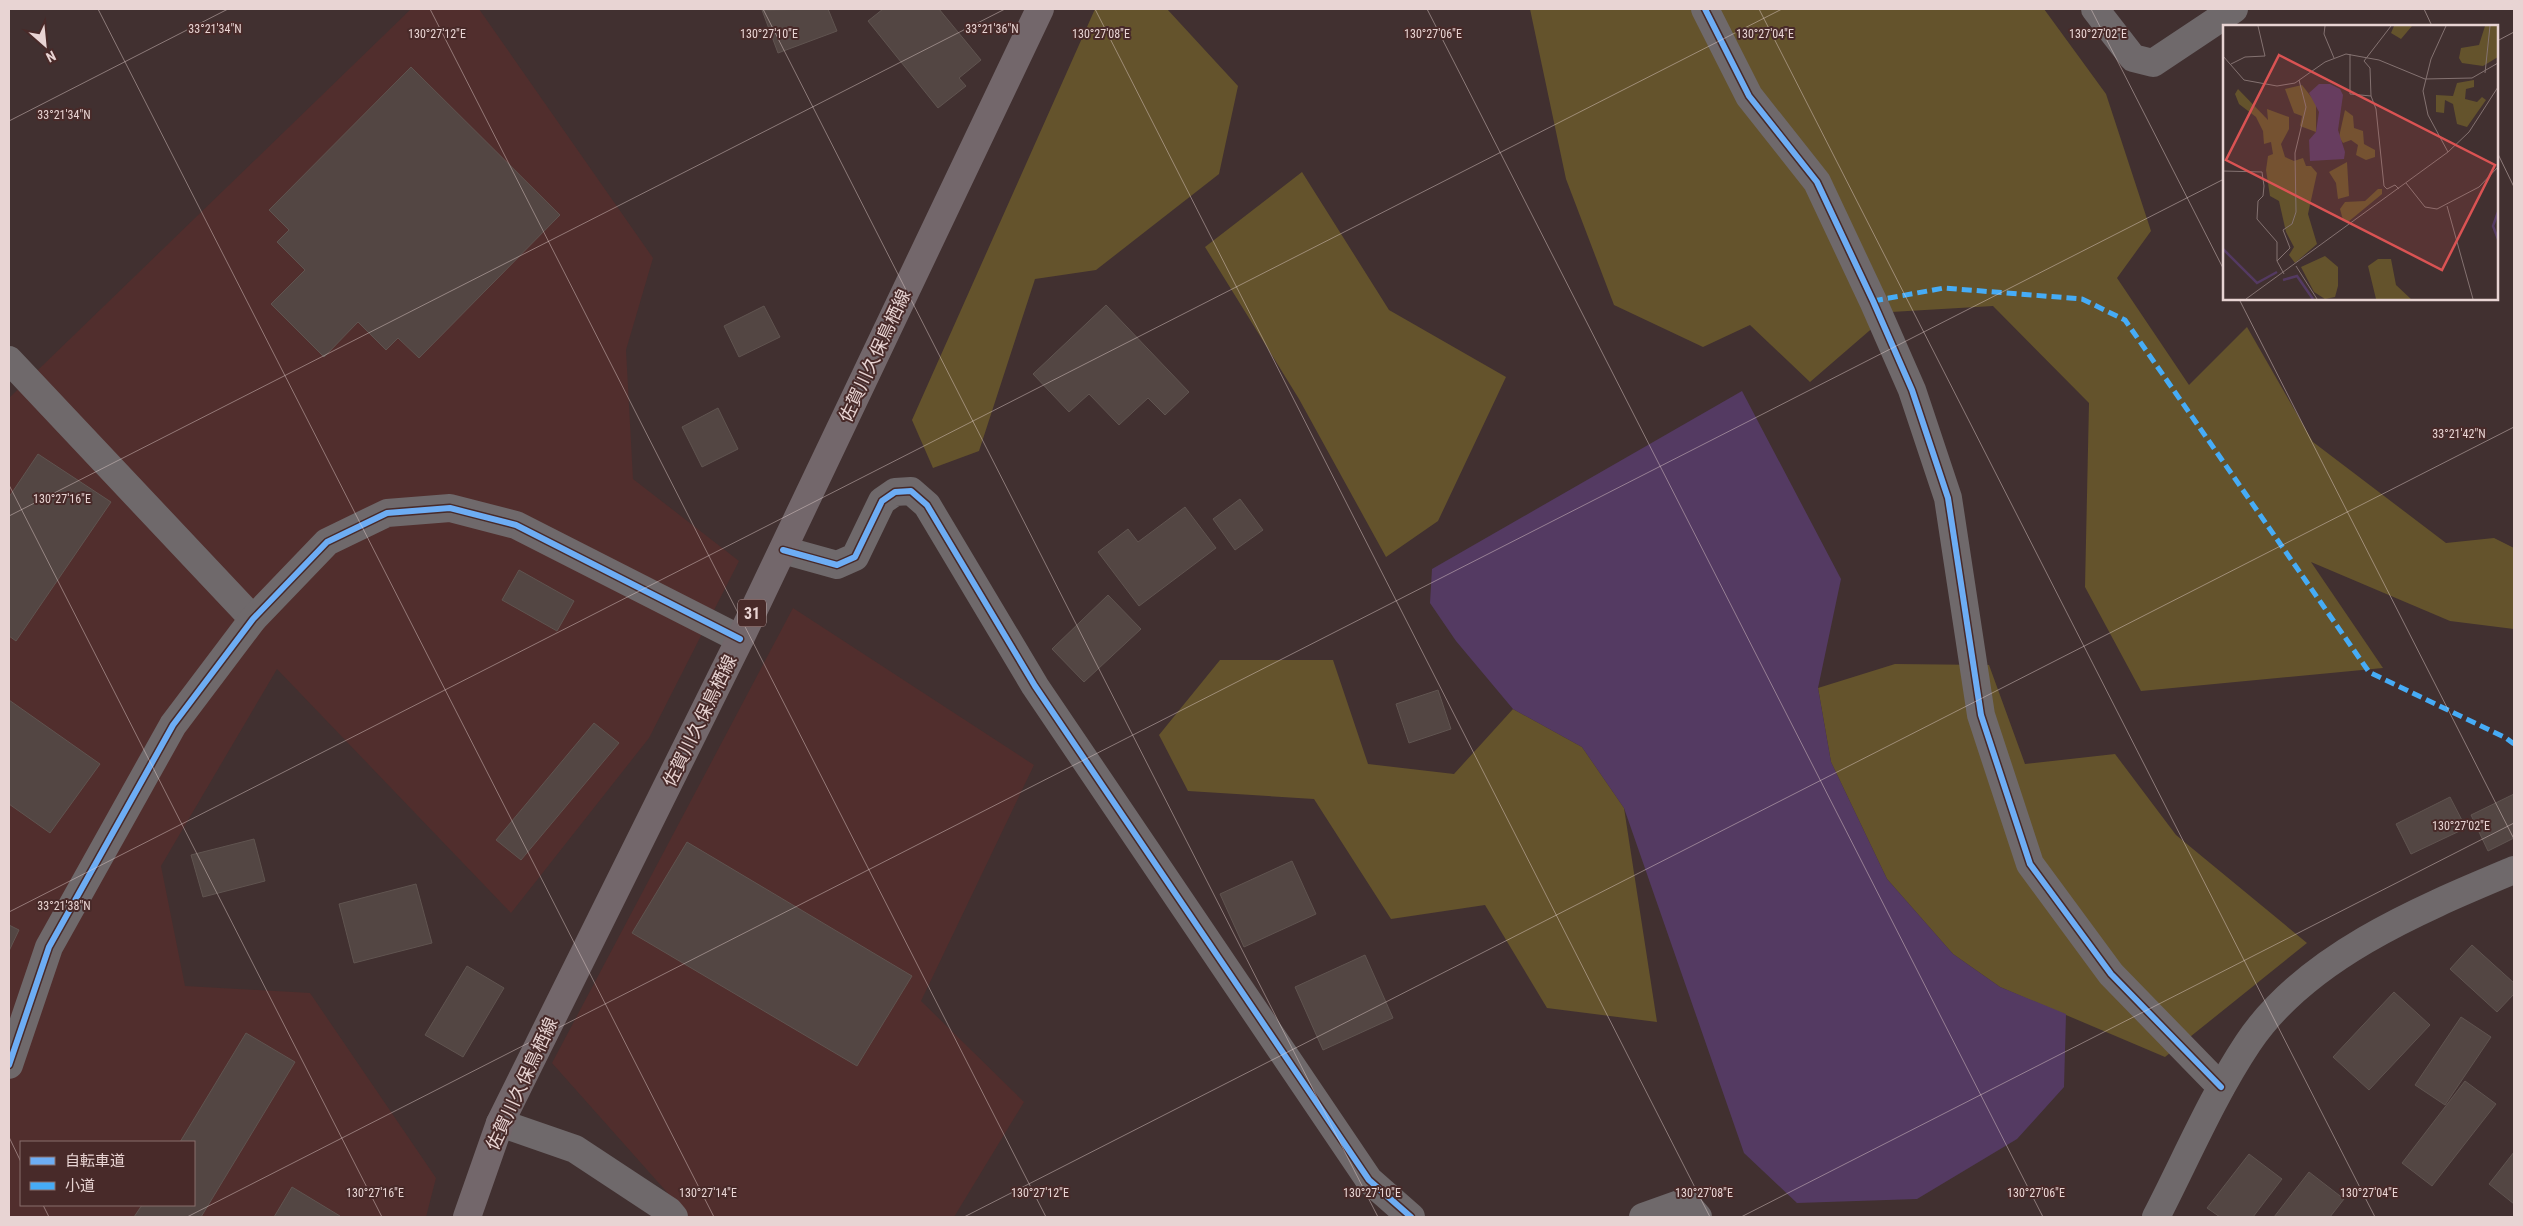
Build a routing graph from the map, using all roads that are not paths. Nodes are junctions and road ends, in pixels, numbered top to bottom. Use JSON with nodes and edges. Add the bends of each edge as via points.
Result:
{"nodes":[{"id":1,"x":1040,"y":9,"type":"edge"},
{"id":2,"x":1705,"y":9,"type":"edge"},
{"id":3,"x":2096,"y":9,"type":"edge"},
{"id":4,"x":2234,"y":9,"type":"edge"},
{"id":5,"x":9,"y":360,"type":"edge"},
{"id":6,"x":783,"y":550,"type":"junction"},
{"id":7,"x":253,"y":619,"type":"junction"},
{"id":8,"x":740,"y":639,"type":"junction"},
{"id":9,"x":2514,"y":870,"type":"edge"},
{"id":10,"x":9,"y":1065,"type":"edge"},
{"id":11,"x":2221,"y":1087,"type":"junction"},
{"id":12,"x":500,"y":1123,"type":"junction"},
{"id":13,"x":467,"y":1217,"type":"edge"},
{"id":14,"x":674,"y":1217,"type":"edge"},
{"id":15,"x":1411,"y":1217,"type":"edge"},
{"id":16,"x":1643,"y":1217,"type":"edge"},
{"id":17,"x":1698,"y":1217,"type":"edge"},
{"id":18,"x":2156,"y":1217,"type":"edge"}],
"edges":[{"from":1,"to":6,"type":"main road","name":"佐賀川久保鳥栖線","number":"31"},
{"from":2,"to":11,"type":"street","via":[[1749,96],[1817,182],[1912,390],[1948,498],[1981,715],[2030,864],[2111,974]]},
{"from":3,"to":4,"type":"street","via":[[2133,58],[2153,63]]},
{"from":5,"to":7,"type":"street"},
{"from":6,"to":8,"type":"main road","name":"佐賀川久保鳥栖線","number":"31"},
{"from":6,"to":15,"type":"street","via":[[838,564],[855,557],[882,501],[895,492],[911,491],[927,505],[1035,686],[1363,1172]]},
{"from":7,"to":8,"type":"street","via":[[327,542],[387,513],[450,508],[516,525]]},
{"from":7,"to":10,"type":"street","via":[[173,725],[49,947]]},
{"from":8,"to":12,"type":"main road","name":"佐賀川久保鳥栖線","number":"31"},
{"from":9,"to":11,"type":"street","via":[[2396,924],[2339,956],[2309,978],[2276,1009],[2249,1042]]},
{"from":11,"to":18,"type":"street"},
{"from":12,"to":13,"type":"main road","name":"佐賀川久保鳥栖線","number":"31"},
{"from":12,"to":14,"type":"street","via":[[575,1149]]},
{"from":16,"to":17,"type":"street","via":[[1684,1202]]}]}
